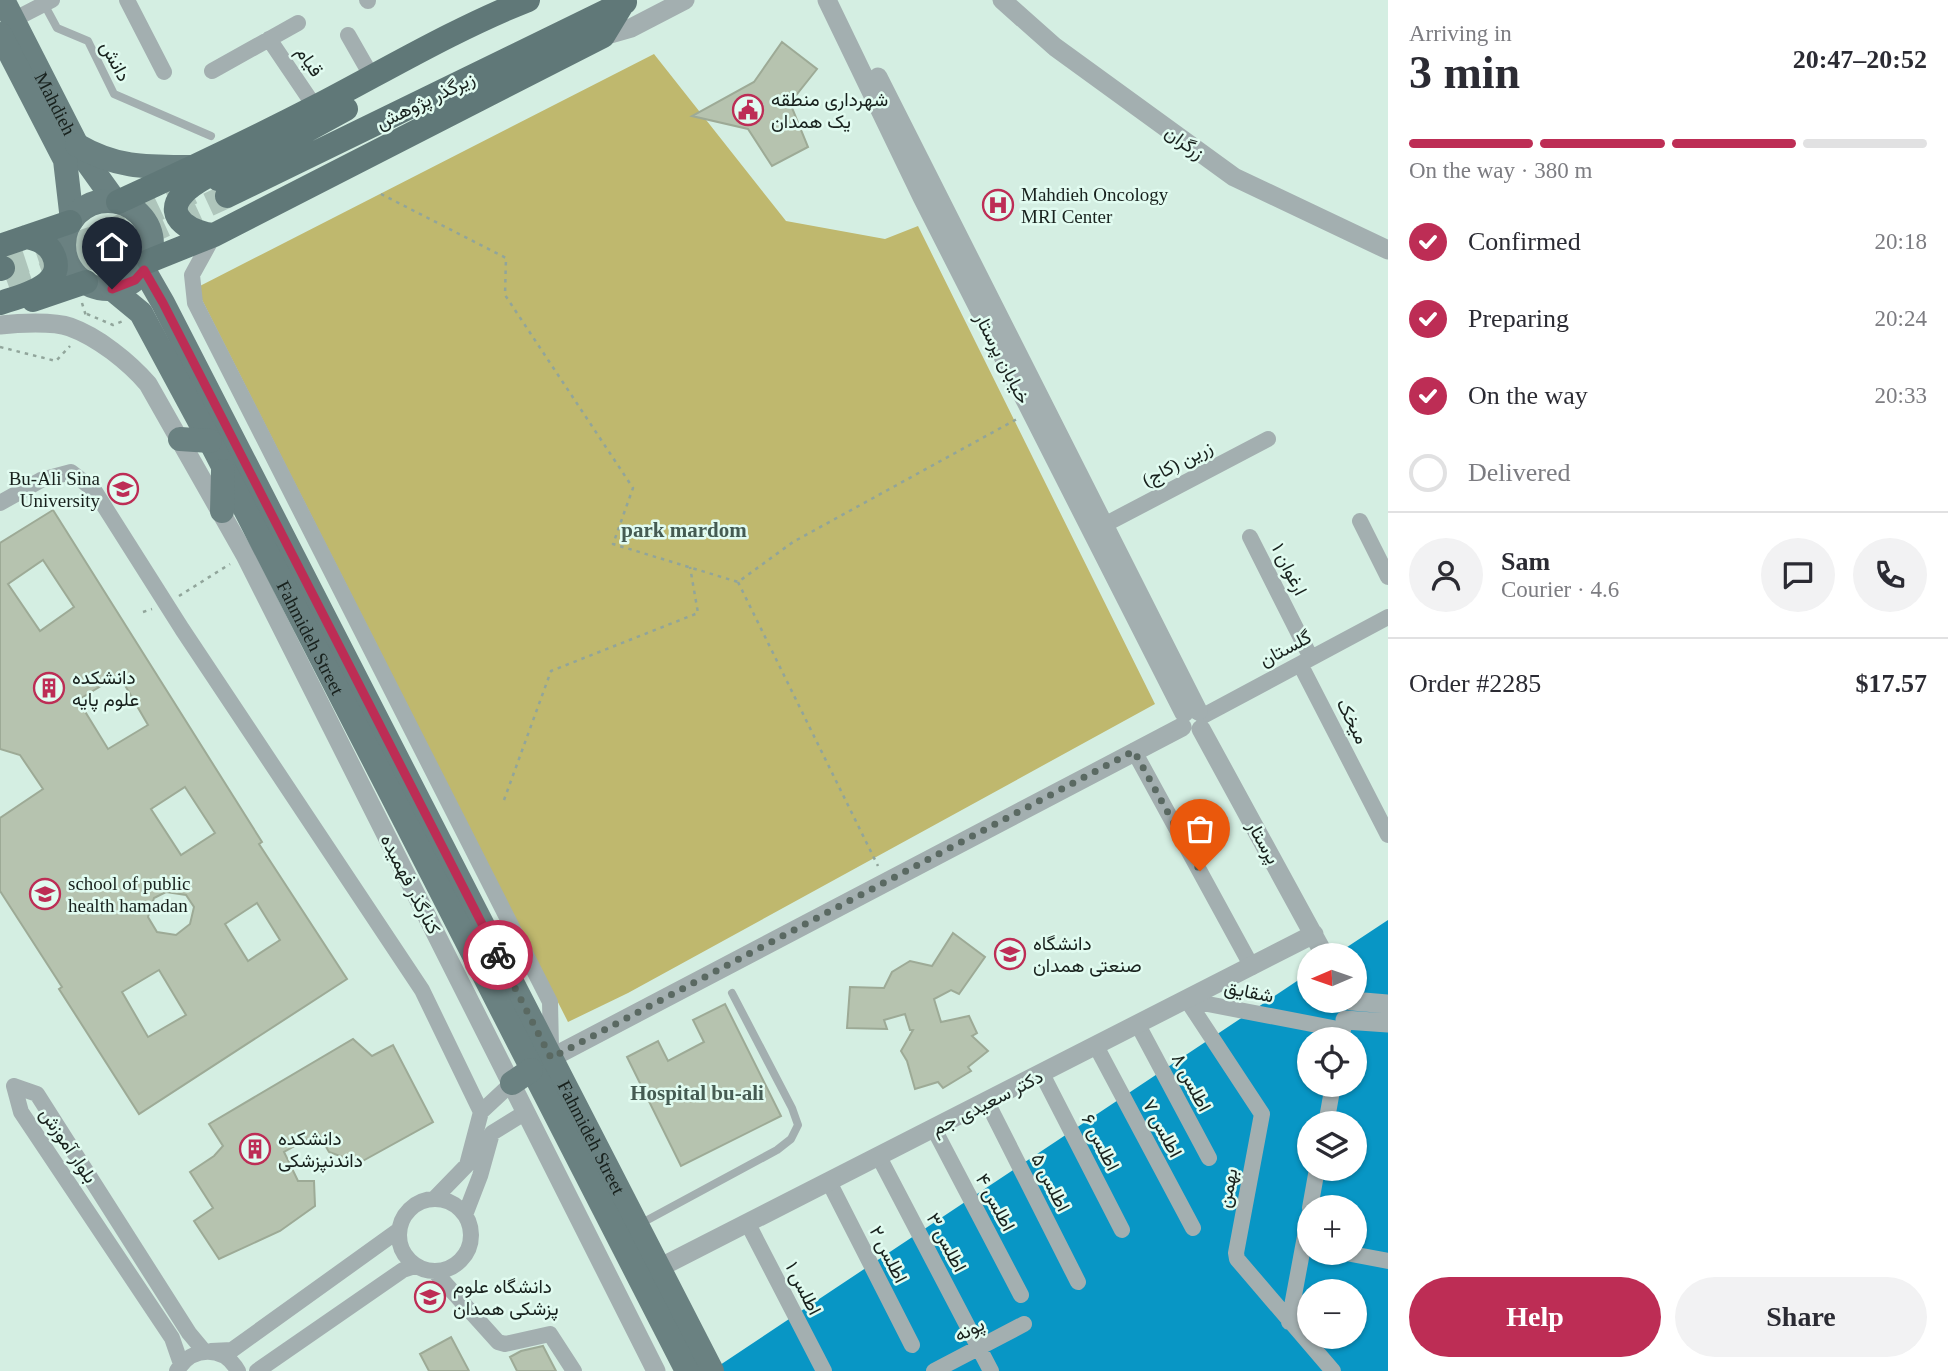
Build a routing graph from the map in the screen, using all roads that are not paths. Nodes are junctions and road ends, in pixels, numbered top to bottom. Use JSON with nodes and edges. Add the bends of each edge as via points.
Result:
{"nodes":[{"id":1,"x":127,"y":0,"type":"edge"},
{"id":2,"x":528,"y":0,"type":"edge"},
{"id":3,"x":542,"y":0,"type":"edge"},
{"id":4,"x":685,"y":0,"type":"edge"},
{"id":5,"x":827,"y":0,"type":"edge"},
{"id":6,"x":839,"y":0,"type":"edge"},
{"id":7,"x":1002,"y":0,"type":"edge"},
{"id":8,"x":626,"y":1,"type":"edge"},
{"id":9,"x":48,"y":2,"type":"edge"},
{"id":10,"x":5,"y":18,"type":"edge"},
{"id":11,"x":298,"y":23,"type":"dead end"},
{"id":12,"x":348,"y":36,"type":"dead end"},
{"id":13,"x":603,"y":36,"type":"junction"},
{"id":14,"x":269,"y":39,"type":"junction"},
{"id":15,"x":212,"y":71,"type":"dead end"},
{"id":16,"x":164,"y":72,"type":"dead end"},
{"id":17,"x":372,"y":77,"type":"junction"},
{"id":18,"x":315,"y":107,"type":"junction"},
{"id":19,"x":290,"y":119,"type":"junction"},
{"id":20,"x":212,"y":136,"type":"dead end"},
{"id":21,"x":77,"y":145,"type":"junction"},
{"id":22,"x":195,"y":167,"type":"junction"},
{"id":23,"x":116,"y":201,"type":"junction"},
{"id":24,"x":71,"y":221,"type":"junction"},
{"id":25,"x":214,"y":235,"type":"junction"},
{"id":26,"x":26,"y":237,"type":"junction"},
{"id":27,"x":1388,"y":250,"type":"edge"},
{"id":28,"x":146,"y":266,"type":"junction"},
{"id":29,"x":2,"y":277,"type":"edge"},
{"id":30,"x":80,"y":284,"type":"junction"},
{"id":31,"x":112,"y":289,"type":"junction"},
{"id":32,"x":0,"y":313,"type":"edge"},
{"id":33,"x":0,"y":326,"type":"edge"},
{"id":34,"x":180,"y":439,"type":"junction"},
{"id":35,"x":1268,"y":439,"type":"dead end"},
{"id":36,"x":210,"y":441,"type":"junction"},
{"id":37,"x":223,"y":467,"type":"junction"},
{"id":38,"x":0,"y":503,"type":"edge"},
{"id":39,"x":222,"y":512,"type":"junction"},
{"id":40,"x":1360,"y":521,"type":"dead end"},
{"id":41,"x":1106,"y":524,"type":"junction"},
{"id":42,"x":1250,"y":537,"type":"dead end"},
{"id":43,"x":1388,"y":577,"type":"edge"},
{"id":44,"x":1388,"y":617,"type":"edge"},
{"id":45,"x":1305,"y":661,"type":"junction"},
{"id":46,"x":1194,"y":719,"type":"junction"},
{"id":47,"x":1134,"y":751,"type":"junction"},
{"id":48,"x":1388,"y":835,"type":"edge"},
{"id":49,"x":1314,"y":934,"type":"junction"},
{"id":50,"x":1318,"y":943,"type":"edge"},
{"id":51,"x":1252,"y":967,"type":"junction"},
{"id":52,"x":732,"y":993,"type":"dead end"},
{"id":53,"x":1187,"y":1000,"type":"junction"},
{"id":54,"x":1388,"y":1004,"type":"edge"},
{"id":55,"x":1346,"y":1018,"type":"edge"},
{"id":56,"x":1388,"y":1023,"type":"edge"},
{"id":57,"x":1138,"y":1025,"type":"junction"},
{"id":58,"x":1096,"y":1046,"type":"junction"},
{"id":59,"x":539,"y":1066,"type":"junction"},
{"id":60,"x":1042,"y":1074,"type":"junction"},
{"id":61,"x":14,"y":1086,"type":"junction"},
{"id":62,"x":0,"y":1095,"type":"edge"},
{"id":63,"x":987,"y":1102,"type":"junction"},
{"id":64,"x":481,"y":1112,"type":"junction"},
{"id":65,"x":526,"y":1112,"type":"junction"},
{"id":66,"x":933,"y":1129,"type":"junction"},
{"id":67,"x":879,"y":1157,"type":"junction"},
{"id":68,"x":1209,"y":1158,"type":"dead end"},
{"id":69,"x":829,"y":1182,"type":"junction"},
{"id":70,"x":95,"y":1187,"type":"junction"},
{"id":71,"x":79,"y":1197,"type":"junction"},
{"id":72,"x":434,"y":1199,"type":"junction"},
{"id":73,"x":465,"y":1214,"type":"junction"},
{"id":74,"x":641,"y":1223,"type":"junction"},
{"id":75,"x":748,"y":1224,"type":"junction"},
{"id":76,"x":1194,"y":1228,"type":"dead end"},
{"id":77,"x":399,"y":1230,"type":"junction"},
{"id":78,"x":1122,"y":1230,"type":"dead end"},
{"id":79,"x":1367,"y":1257,"type":"edge"},
{"id":80,"x":1388,"y":1261,"type":"edge"},
{"id":81,"x":1302,"y":1265,"type":"edge"},
{"id":82,"x":415,"y":1266,"type":"junction"},
{"id":83,"x":663,"y":1267,"type":"junction"},
{"id":84,"x":434,"y":1271,"type":"junction"},
{"id":85,"x":1078,"y":1282,"type":"dead end"},
{"id":86,"x":1021,"y":1295,"type":"dead end"},
{"id":87,"x":1289,"y":1322,"type":"junction"},
{"id":88,"x":1024,"y":1324,"type":"dead end"},
{"id":89,"x":912,"y":1345,"type":"dead end"},
{"id":90,"x":978,"y":1347,"type":"junction"},
{"id":91,"x":207,"y":1351,"type":"junction"},
{"id":92,"x":179,"y":1368,"type":"edge"},
{"id":93,"x":237,"y":1371,"type":"edge"},
{"id":94,"x":257,"y":1371,"type":"edge"},
{"id":95,"x":574,"y":1371,"type":"edge"},
{"id":96,"x":656,"y":1371,"type":"edge"},
{"id":97,"x":687,"y":1371,"type":"edge"},
{"id":98,"x":712,"y":1371,"type":"edge"},
{"id":99,"x":824,"y":1371,"type":"edge"},
{"id":100,"x":934,"y":1371,"type":"edge"},
{"id":101,"x":991,"y":1371,"type":"edge"},
{"id":102,"x":1333,"y":1371,"type":"edge"}],
"edges":[{"from":1,"to":16,"type":"street"},
{"from":2,"to":17,"type":"highway","via":[[482,18]]},
{"from":3,"to":8,"type":"highway","name":"زیرگذر پژوهش","via":[[223,188]]},
{"from":4,"to":13,"type":"street","via":[[631,28]]},
{"from":5,"to":46,"type":"street","name":"خیابان پرستار","via":[[1030,412]]},
{"from":6,"to":41,"type":"street","name":"خیابان پرستار"},
{"from":7,"to":27,"type":"street","name":"زرگران","via":[[1055,47],[1234,177]]},
{"from":8,"to":13,"type":"highway"},
{"from":9,"to":10,"type":"street"},
{"from":9,"to":20,"type":"lane","name":"دانش","via":[[57,28],[88,41],[114,94]]},
{"from":10,"to":21,"type":"main road","name":"Mahdieh"},
{"from":10,"to":24,"type":"main road","name":"Mahdieh","via":[[65,160]]},
{"from":11,"to":14,"type":"street","name":"قیام"},
{"from":12,"to":17,"type":"street"},
{"from":13,"to":25,"type":"highway"},
{"from":14,"to":15,"type":"street","name":"قیام"},
{"from":14,"to":18,"type":"street","name":"قیام"},
{"from":17,"to":18,"type":"highway"},
{"from":18,"to":19,"type":"highway"},
{"from":19,"to":22,"type":"highway"},
{"from":19,"to":25,"type":"highway","via":[[180,197],[177,215],[183,224],[197,233]]},
{"from":21,"to":22,"type":"main road","via":[[130,166]]},
{"from":21,"to":23,"type":"main road","name":"Mahdieh"},
{"from":22,"to":23,"type":"highway"},
{"from":23,"to":24,"type":"main road","via":[[91,204]]},
{"from":23,"to":28,"type":"main road","via":[[141,215],[148,227],[152,240]]},
{"from":24,"to":26,"type":"highway"},
{"from":24,"to":30,"type":"main road","via":[[65,249]]},
{"from":25,"to":28,"type":"highway"},
{"from":25,"to":59,"type":"street","name":"کنارگذر فهمیده","via":[[192,275],[195,303],[550,1002]]},
{"from":26,"to":29,"type":"highway"},
{"from":26,"to":29,"type":"highway","via":[[50,249],[57,267],[52,278],[43,287]]},
{"from":28,"to":31,"type":"main road","via":[[135,280]]},
{"from":28,"to":59,"type":"main road","name":"Fahmideh Street"},
{"from":30,"to":31,"type":"main road"},
{"from":30,"to":32,"type":"highway"},
{"from":31,"to":36,"type":"main road","name":"Fahmideh Street","via":[[141,313]]},
{"from":33,"to":34,"type":"street","name":"کنارگذر فهمیده","via":[[70,326],[129,363],[148,384]]},
{"from":34,"to":36,"type":"main road"},
{"from":34,"to":39,"type":"street","name":"کنارگذر فهمیده"},
{"from":35,"to":41,"type":"street","name":"زرین (کاج)"},
{"from":36,"to":37,"type":"main road","name":"Fahmideh Street"},
{"from":37,"to":39,"type":"main road"},
{"from":37,"to":59,"type":"main road","name":"Fahmideh Street"},
{"from":38,"to":64,"type":"street","via":[[41,480],[71,472],[94,491],[422,990]]},
{"from":39,"to":59,"type":"street","name":"کنارگذر فهمیده"},
{"from":40,"to":43,"type":"street"},
{"from":41,"to":46,"type":"street","name":"خیابان پرستار"},
{"from":42,"to":45,"type":"street","name":"ارغوان ۱"},
{"from":44,"to":45,"type":"street","name":"گلستان"},
{"from":45,"to":46,"type":"street","name":"گلستان"},
{"from":45,"to":48,"type":"street","name":"میخک"},
{"from":46,"to":47,"type":"street"},
{"from":46,"to":49,"type":"street","name":"پرستار"},
{"from":47,"to":51,"type":"street"},
{"from":47,"to":59,"type":"street"},
{"from":49,"to":50,"type":"street","name":"پرستار"},
{"from":49,"to":51,"type":"street","name":"دکتر سعیدی جم"},
{"from":51,"to":53,"type":"street","name":"دکتر سعیدی جم"},
{"from":52,"to":74,"type":"lane","via":[[798,1125],[791,1139],[777,1150]]},
{"from":53,"to":55,"type":"street","name":"شقایق"},
{"from":53,"to":57,"type":"street","name":"دکتر سعیدی جم"},
{"from":53,"to":87,"type":"street","name":"بهمن","via":[[1262,1114],[1236,1253]]},
{"from":54,"to":55,"type":"street"},
{"from":55,"to":56,"type":"street"},
{"from":57,"to":58,"type":"street","name":"دکتر سعیدی جم"},
{"from":57,"to":68,"type":"street","name":"اطلس ۸"},
{"from":58,"to":60,"type":"street","name":"دکتر سعیدی جم"},
{"from":58,"to":76,"type":"street","name":"اطلس ۷"},
{"from":59,"to":64,"type":"street"},
{"from":59,"to":65,"type":"street","name":"کنارگذر فهمیده"},
{"from":59,"to":74,"type":"main road","name":"Fahmideh Street"},
{"from":59,"to":97,"type":"main road","name":"Fahmideh Street"},
{"from":60,"to":63,"type":"street","name":"دکتر سعیدی جم"},
{"from":60,"to":78,"type":"street","name":"اطلس ۶"},
{"from":61,"to":62,"type":"street"},
{"from":61,"to":70,"type":"street","name":"بلوار آموزش","via":[[37,1094]]},
{"from":61,"to":71,"type":"street","name":"بلوار آموزش","via":[[21,1112]]},
{"from":63,"to":66,"type":"street","name":"دکتر سعیدی جم"},
{"from":63,"to":85,"type":"street","name":"اطلس ۵"},
{"from":64,"to":72,"type":"street","via":[[467,1164]]},
{"from":65,"to":73,"type":"street","via":[[492,1133]]},
{"from":65,"to":96,"type":"street","name":"کنارگذر فهمیده"},
{"from":66,"to":67,"type":"street","name":"دکتر سعیدی جم"},
{"from":66,"to":86,"type":"street","name":"اطلس ۴"},
{"from":67,"to":69,"type":"street","name":"دکتر سعیدی جم"},
{"from":67,"to":90,"type":"street","name":"اطلس ۳"},
{"from":69,"to":75,"type":"street","name":"دکتر سعیدی جم"},
{"from":69,"to":89,"type":"street","name":"اطلس ۲"},
{"from":70,"to":71,"type":"street"},
{"from":70,"to":91,"type":"street","name":"بلوار آموزش","via":[[189,1333]]},
{"from":71,"to":92,"type":"street","name":"بلوار آموزش","via":[[172,1338]]},
{"from":72,"to":73,"type":"street","via":[[446,1200]]},
{"from":72,"to":77,"type":"street","via":[[407,1211]]},
{"from":73,"to":84,"type":"street","via":[[471,1236],[464,1257],[445,1270]]},
{"from":74,"to":83,"type":"main road","name":"Fahmideh Street"},
{"from":75,"to":83,"type":"street","name":"دکتر سعیدی جم"},
{"from":75,"to":99,"type":"street","name":"اطلس ۱"},
{"from":77,"to":82,"type":"street","via":[[401,1250]]},
{"from":77,"to":91,"type":"street","via":[[232,1350]]},
{"from":79,"to":80,"type":"street"},
{"from":81,"to":87,"type":"street"},
{"from":82,"to":84,"type":"street"},
{"from":82,"to":94,"type":"street"},
{"from":83,"to":98,"type":"main road","name":"Fahmideh Street"},
{"from":84,"to":95,"type":"street","via":[[498,1342],[505,1345],[550,1334]]},
{"from":87,"to":102,"type":"street","name":"بهمن"},
{"from":88,"to":90,"type":"street","name":"پونه"},
{"from":90,"to":100,"type":"street","name":"پونه"},
{"from":90,"to":101,"type":"street","name":"اطلس ۳"},
{"from":91,"to":92,"type":"street","via":[[188,1357]]},
{"from":91,"to":93,"type":"street","name":"بلوار آموزش","via":[[228,1358]]}]}
